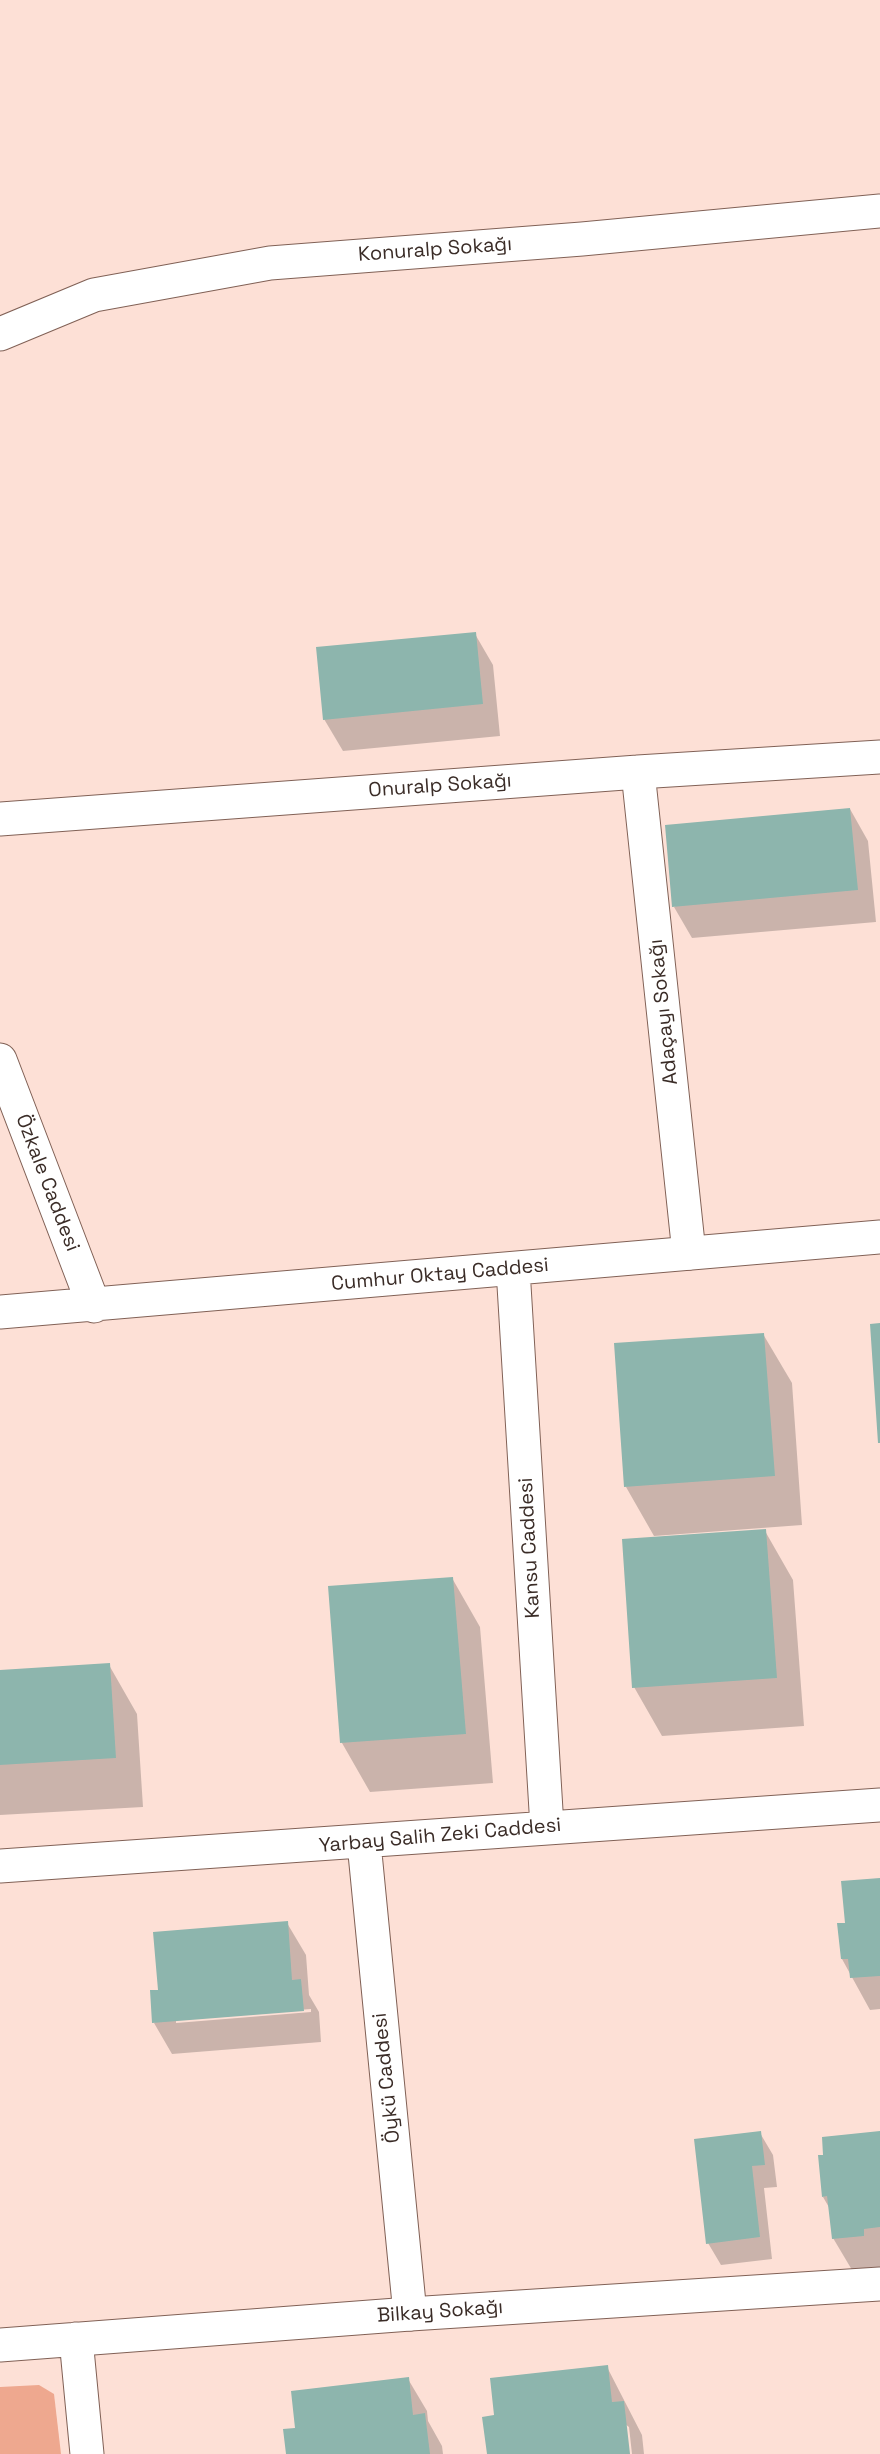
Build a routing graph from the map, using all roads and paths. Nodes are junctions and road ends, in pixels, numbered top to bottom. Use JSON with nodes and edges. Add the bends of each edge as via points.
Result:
{"nodes":[{"id":1,"x":880,"y":211,"type":"edge"},
{"id":2,"x":0,"y":334,"type":"edge"},
{"id":3,"x":880,"y":757,"type":"edge"},
{"id":4,"x":638,"y":772,"type":"junction"},
{"id":5,"x":0,"y":819,"type":"edge"},
{"id":6,"x":0,"y":1060,"type":"edge"},
{"id":7,"x":880,"y":1237,"type":"edge"},
{"id":8,"x":689,"y":1253,"type":"junction"},
{"id":9,"x":513,"y":1269,"type":"junction"},
{"id":10,"x":94,"y":1306,"type":"junction"},
{"id":11,"x":0,"y":1312,"type":"edge"},
{"id":12,"x":880,"y":1805,"type":"edge"},
{"id":13,"x":547,"y":1827,"type":"junction"},
{"id":14,"x":364,"y":1843,"type":"junction"},
{"id":15,"x":0,"y":1866,"type":"edge"},
{"id":16,"x":880,"y":2284,"type":"edge"},
{"id":17,"x":410,"y":2314,"type":"junction"},
{"id":18,"x":76,"y":2339,"type":"junction"},
{"id":19,"x":0,"y":2345,"type":"edge"},
{"id":20,"x":87,"y":2454,"type":"edge"}],
"edges":[{"from":1,"to":2,"type":"street","name":"Konuralp Sokağı","via":[[270,263],[94,295]]},
{"from":3,"to":4,"type":"street","name":"Onuralp Sokağı"},
{"from":4,"to":5,"type":"street","name":"Onuralp Sokağı"},
{"from":4,"to":8,"type":"street","name":"Adaçayı Sokağı"},
{"from":6,"to":10,"type":"street","name":"Özkale Caddesi"},
{"from":7,"to":8,"type":"street","name":"Cumhur Oktay Caddesi"},
{"from":8,"to":9,"type":"street","name":"Cumhur Oktay Caddesi"},
{"from":9,"to":10,"type":"street","name":"Cumhur Oktay Caddesi"},
{"from":9,"to":13,"type":"street","name":"Kansu Caddesi"},
{"from":10,"to":11,"type":"street","name":"Cumhur Oktay Caddesi"},
{"from":12,"to":13,"type":"street","name":"Yarbay Salih Zeki Caddesi"},
{"from":13,"to":14,"type":"street","name":"Yarbay Salih Zeki Caddesi"},
{"from":14,"to":15,"type":"street","name":"Yarbay Salih Zeki Caddesi"},
{"from":14,"to":17,"type":"street","name":"Öykü Caddesi"},
{"from":16,"to":17,"type":"street","name":"Bilkay Sokağı"},
{"from":17,"to":18,"type":"street","name":"Bilkay Sokağı"},
{"from":18,"to":19,"type":"street","name":"Bilkay Sokağı"},
{"from":18,"to":20,"type":"street"}]}
